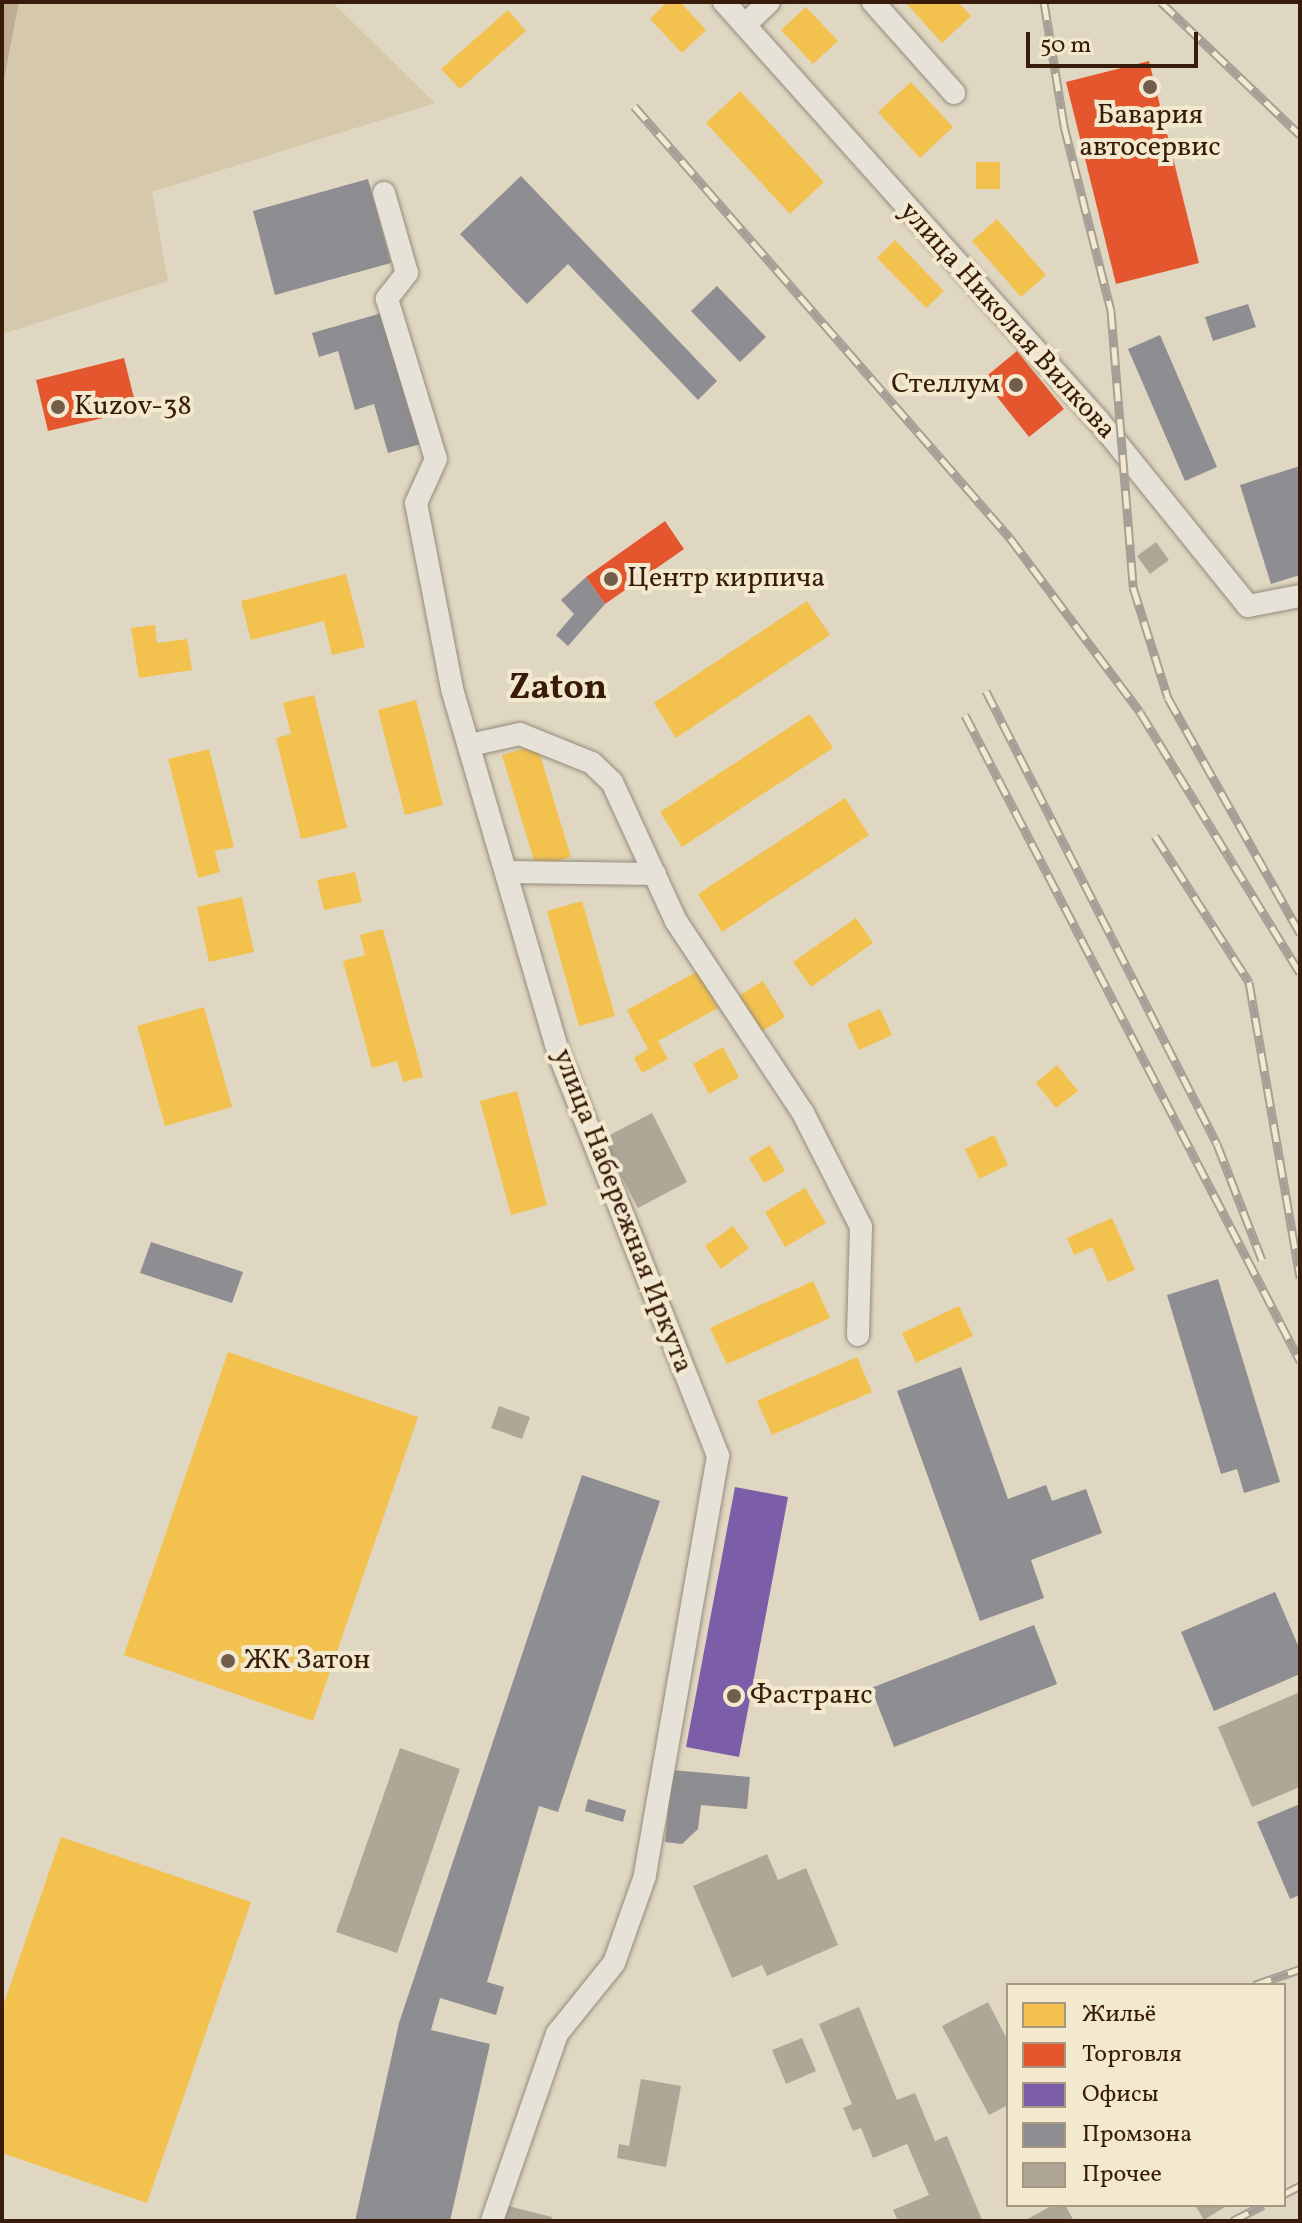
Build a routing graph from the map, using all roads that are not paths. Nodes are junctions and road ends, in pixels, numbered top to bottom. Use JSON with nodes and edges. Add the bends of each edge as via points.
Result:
{"nodes":[{"id":1,"x":724,"y":2,"type":"edge"},
{"id":2,"x":769,"y":2,"type":"edge"},
{"id":3,"x":873,"y":2,"type":"edge"},
{"id":4,"x":745,"y":25,"type":"junction"},
{"id":5,"x":954,"y":93,"type":"dead end"},
{"id":6,"x":384,"y":193,"type":"dead end"},
{"id":7,"x":1300,"y":596,"type":"edge"},
{"id":8,"x":470,"y":745,"type":"junction"},
{"id":9,"x":507,"y":872,"type":"junction"},
{"id":10,"x":655,"y":874,"type":"junction"},
{"id":11,"x":858,"y":1335,"type":"dead end"},
{"id":12,"x":492,"y":2221,"type":"edge"}],
"edges":[{"from":1,"to":4,"type":"street","name":"улица Николая Вилкова"},
{"from":2,"to":4,"type":"street"},
{"from":3,"to":5,"type":"street"},
{"from":4,"to":7,"type":"street","name":"улица Николая Вилкова","via":[[1098,420],[1248,606]]},
{"from":6,"to":8,"type":"street","name":"улица Набережная Иркута","via":[[407,273],[387,299],[436,459],[416,503]]},
{"from":8,"to":9,"type":"street","name":"улица Набережная Иркута"},
{"from":8,"to":10,"type":"street","via":[[520,734],[592,763],[612,782]]},
{"from":9,"to":10,"type":"street"},
{"from":9,"to":12,"type":"street","name":"улица Набережная Иркута","via":[[559,1054],[718,1456],[645,1876],[614,1963],[557,2034]]},
{"from":10,"to":11,"type":"street","via":[[733,1016],[803,1113],[861,1227]]}]}
